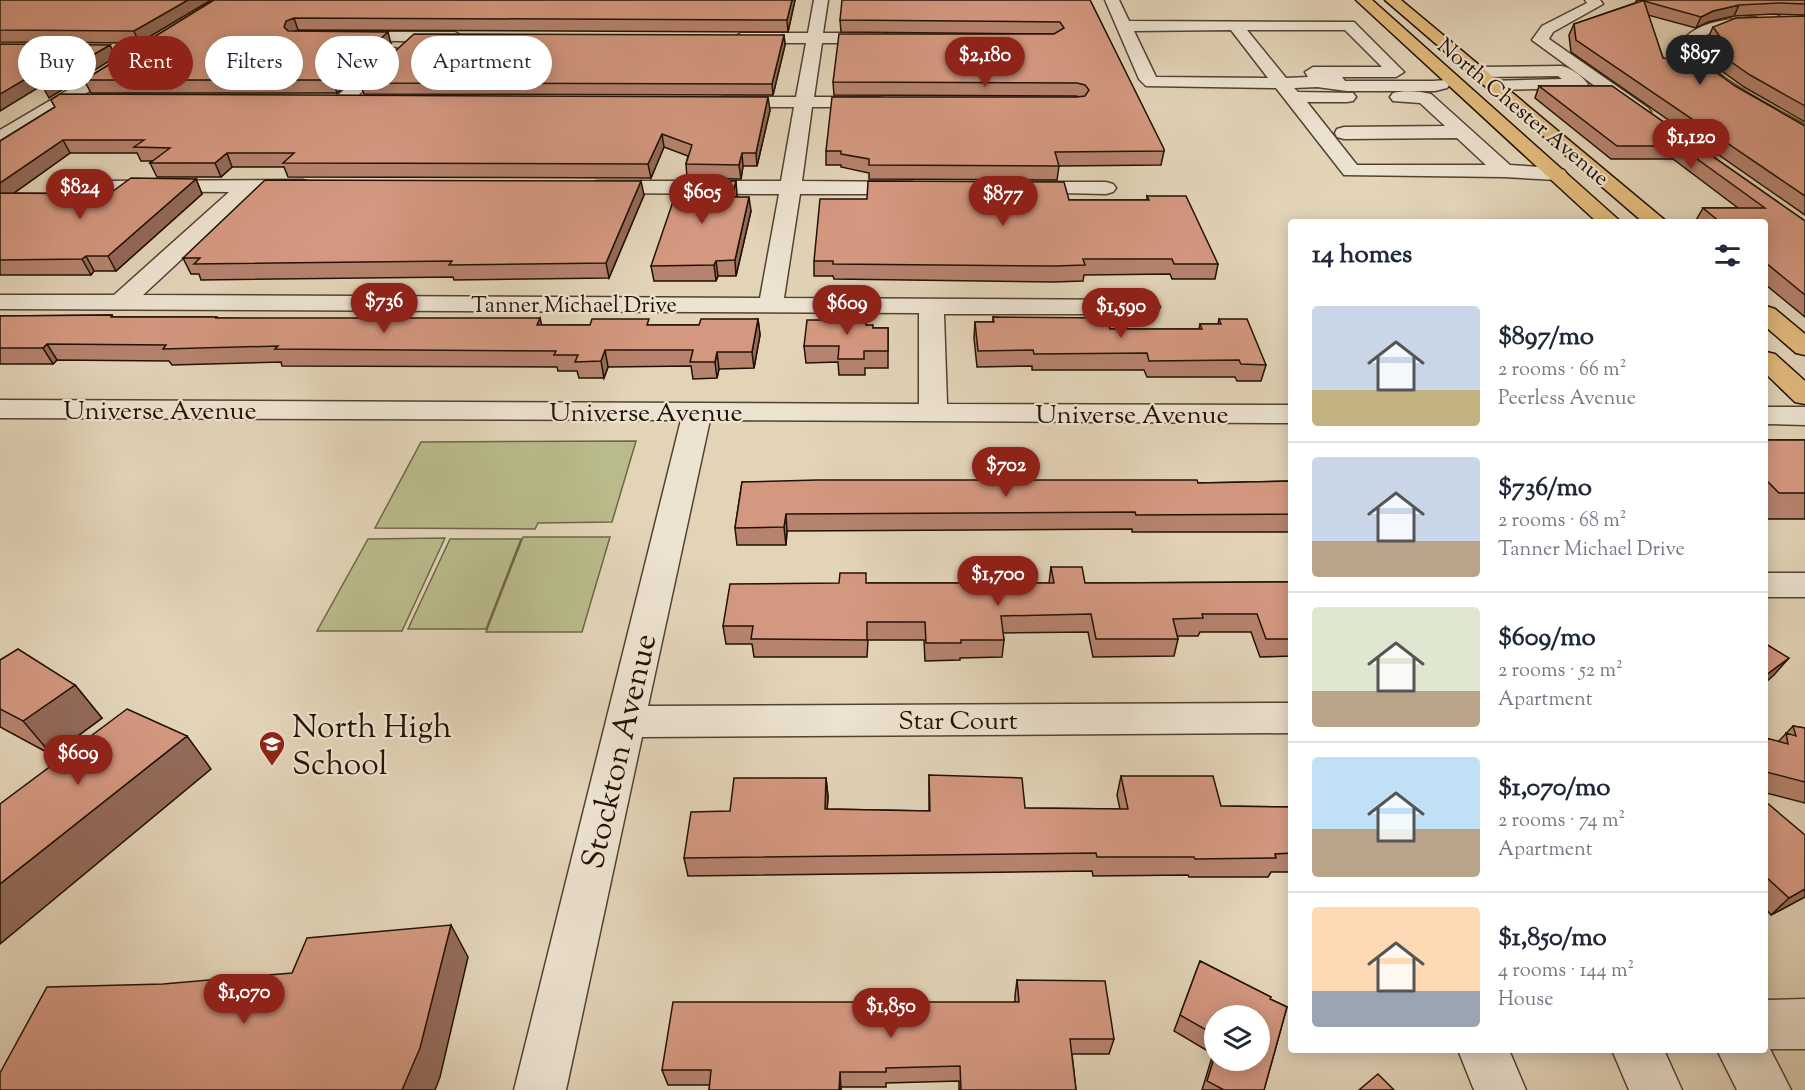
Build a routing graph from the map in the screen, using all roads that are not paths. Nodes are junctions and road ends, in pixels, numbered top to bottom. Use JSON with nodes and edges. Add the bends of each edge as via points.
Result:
{"nodes":[{"id":1,"x":821,"y":0,"type":"edge"},
{"id":2,"x":1112,"y":0,"type":"edge"},
{"id":3,"x":1363,"y":0,"type":"edge"},
{"id":4,"x":1392,"y":0,"type":"edge"},
{"id":5,"x":1592,"y":0,"type":"edge"},
{"id":6,"x":1757,"y":0,"type":"edge"},
{"id":7,"x":1329,"y":11,"type":"dead end"},
{"id":8,"x":1803,"y":22,"type":"edge"},
{"id":9,"x":1235,"y":25,"type":"junction"},
{"id":10,"x":1348,"y":25,"type":"junction"},
{"id":11,"x":1125,"y":26,"type":"junction"},
{"id":12,"x":411,"y":38,"type":"edge"},
{"id":13,"x":720,"y":38,"type":"edge"},
{"id":14,"x":815,"y":38,"type":"junction"},
{"id":15,"x":898,"y":38,"type":"edge"},
{"id":16,"x":1421,"y":52,"type":"junction"},
{"id":17,"x":108,"y":70,"type":"edge"},
{"id":18,"x":1486,"y":79,"type":"junction"},
{"id":19,"x":1322,"y":83,"type":"junction"},
{"id":20,"x":1449,"y":84,"type":"junction"},
{"id":21,"x":1287,"y":90,"type":"junction"},
{"id":22,"x":62,"y":100,"type":"junction"},
{"id":23,"x":97,"y":100,"type":"edge"},
{"id":24,"x":319,"y":101,"type":"edge"},
{"id":25,"x":342,"y":101,"type":"junction"},
{"id":26,"x":366,"y":101,"type":"edge"},
{"id":27,"x":710,"y":102,"type":"edge"},
{"id":28,"x":804,"y":102,"type":"junction"},
{"id":29,"x":899,"y":102,"type":"edge"},
{"id":30,"x":1524,"y":111,"type":"junction"},
{"id":31,"x":1659,"y":124,"type":"edge"},
{"id":32,"x":1463,"y":132,"type":"junction"},
{"id":33,"x":1321,"y":133,"type":"junction"},
{"id":34,"x":1344,"y":133,"type":"junction"},
{"id":35,"x":1805,"y":133,"type":"edge"},
{"id":36,"x":0,"y":138,"type":"edge"},
{"id":37,"x":1497,"y":164,"type":"junction"},
{"id":38,"x":1557,"y":174,"type":"junction"},
{"id":39,"x":100,"y":185,"type":"dead end"},
{"id":40,"x":249,"y":185,"type":"junction"},
{"id":41,"x":319,"y":186,"type":"edge"},
{"id":42,"x":578,"y":187,"type":"edge"},
{"id":43,"x":790,"y":187,"type":"junction"},
{"id":44,"x":931,"y":188,"type":"edge"},
{"id":45,"x":1001,"y":188,"type":"edge"},
{"id":46,"x":1106,"y":188,"type":"dead end"},
{"id":47,"x":1607,"y":219,"type":"edge"},
{"id":48,"x":1648,"y":219,"type":"edge"},
{"id":49,"x":1650,"y":219,"type":"edge"},
{"id":50,"x":0,"y":302,"type":"edge"},
{"id":51,"x":120,"y":303,"type":"junction"},
{"id":52,"x":771,"y":305,"type":"junction"},
{"id":53,"x":931,"y":306,"type":"junction"},
{"id":54,"x":1148,"y":307,"type":"dead end"},
{"id":55,"x":1768,"y":316,"type":"edge"},
{"id":56,"x":1805,"y":347,"type":"edge"},
{"id":57,"x":1768,"y":362,"type":"edge"},
{"id":58,"x":1805,"y":396,"type":"edge"},
{"id":59,"x":0,"y":409,"type":"edge"},
{"id":60,"x":697,"y":413,"type":"junction"},
{"id":61,"x":933,"y":414,"type":"junction"},
{"id":62,"x":1288,"y":414,"type":"edge"},
{"id":63,"x":1768,"y":416,"type":"edge"},
{"id":64,"x":1805,"y":416,"type":"edge"},
{"id":65,"x":1768,"y":585,"type":"edge"},
{"id":66,"x":1805,"y":585,"type":"edge"},
{"id":67,"x":1288,"y":718,"type":"edge"},
{"id":68,"x":625,"y":722,"type":"junction"},
{"id":69,"x":1768,"y":1024,"type":"edge"},
{"id":70,"x":1805,"y":1024,"type":"edge"},
{"id":71,"x":1484,"y":1053,"type":"edge"},
{"id":72,"x":1638,"y":1053,"type":"edge"},
{"id":73,"x":1744,"y":1053,"type":"edge"},
{"id":74,"x":540,"y":1090,"type":"edge"},
{"id":75,"x":1500,"y":1090,"type":"edge"},
{"id":76,"x":1656,"y":1090,"type":"edge"},
{"id":77,"x":1765,"y":1090,"type":"edge"}],
"edges":[{"from":1,"to":14,"type":"street"},
{"from":2,"to":11,"type":"street"},
{"from":3,"to":16,"type":"main road","name":"North Chester Avenue"},
{"from":4,"to":18,"type":"main road","name":"North Chester Avenue"},
{"from":5,"to":31,"type":"street","via":[[1596,4],[1547,29],[1540,40]]},
{"from":6,"to":8,"type":"street"},
{"from":7,"to":10,"type":"street"},
{"from":8,"to":35,"type":"street","via":[[1716,27],[1695,36],[1686,47],[1688,55],[1705,72]]},
{"from":9,"to":10,"type":"street"},
{"from":9,"to":11,"type":"street"},
{"from":9,"to":21,"type":"street"},
{"from":10,"to":19,"type":"street","via":[[1396,72],[1313,72]]},
{"from":11,"to":21,"type":"street","via":[[1152,82]]},
{"from":12,"to":25,"type":"street"},
{"from":13,"to":14,"type":"street"},
{"from":14,"to":15,"type":"street"},
{"from":14,"to":28,"type":"street"},
{"from":16,"to":18,"type":"main road","via":[[1465,77]]},
{"from":16,"to":20,"type":"main road","name":"North Chester Avenue"},
{"from":17,"to":22,"type":"street"},
{"from":18,"to":30,"type":"main road","name":"North Chester Avenue"},
{"from":19,"to":20,"type":"street"},
{"from":19,"to":21,"type":"street"},
{"from":20,"to":30,"type":"main road","via":[[1488,94]]},
{"from":20,"to":38,"type":"main road","name":"North Chester Avenue"},
{"from":21,"to":32,"type":"street","via":[[1421,97]]},
{"from":21,"to":33,"type":"street"},
{"from":22,"to":23,"type":"street"},
{"from":22,"to":36,"type":"street"},
{"from":24,"to":25,"type":"street"},
{"from":25,"to":26,"type":"street"},
{"from":27,"to":28,"type":"street"},
{"from":28,"to":29,"type":"street"},
{"from":28,"to":43,"type":"street"},
{"from":30,"to":49,"type":"main road","name":"North Chester Avenue"},
{"from":32,"to":34,"type":"street"},
{"from":32,"to":37,"type":"street"},
{"from":33,"to":34,"type":"street"},
{"from":33,"to":37,"type":"street","via":[[1351,171]]},
{"from":34,"to":37,"type":"street","via":[[1359,151],[1372,156]]},
{"from":37,"to":38,"type":"street"},
{"from":38,"to":47,"type":"main road","name":"North Chester Avenue"},
{"from":38,"to":48,"type":"main road"},
{"from":39,"to":40,"type":"street"},
{"from":40,"to":41,"type":"street"},
{"from":40,"to":51,"type":"street"},
{"from":42,"to":43,"type":"street"},
{"from":43,"to":44,"type":"street"},
{"from":43,"to":52,"type":"street"},
{"from":45,"to":46,"type":"street"},
{"from":50,"to":51,"type":"street","name":"Tanner Michael Drive"},
{"from":51,"to":52,"type":"street","name":"Tanner Michael Drive"},
{"from":52,"to":53,"type":"street","name":"Tanner Michael Drive"},
{"from":53,"to":54,"type":"street","name":"Tanner Michael Drive"},
{"from":53,"to":61,"type":"street"},
{"from":55,"to":56,"type":"main road"},
{"from":57,"to":58,"type":"main road"},
{"from":59,"to":60,"type":"street","name":"Universe Avenue"},
{"from":60,"to":61,"type":"street","name":"Universe Avenue"},
{"from":60,"to":68,"type":"street","name":"Stockton Avenue"},
{"from":61,"to":62,"type":"street","name":"Universe Avenue"},
{"from":63,"to":64,"type":"street"},
{"from":65,"to":66,"type":"street"},
{"from":67,"to":68,"type":"street","name":"Star Court"},
{"from":68,"to":74,"type":"street","name":"Stockton Avenue"},
{"from":69,"to":70,"type":"street"},
{"from":71,"to":75,"type":"street"},
{"from":72,"to":76,"type":"street"},
{"from":73,"to":77,"type":"street"}]}
